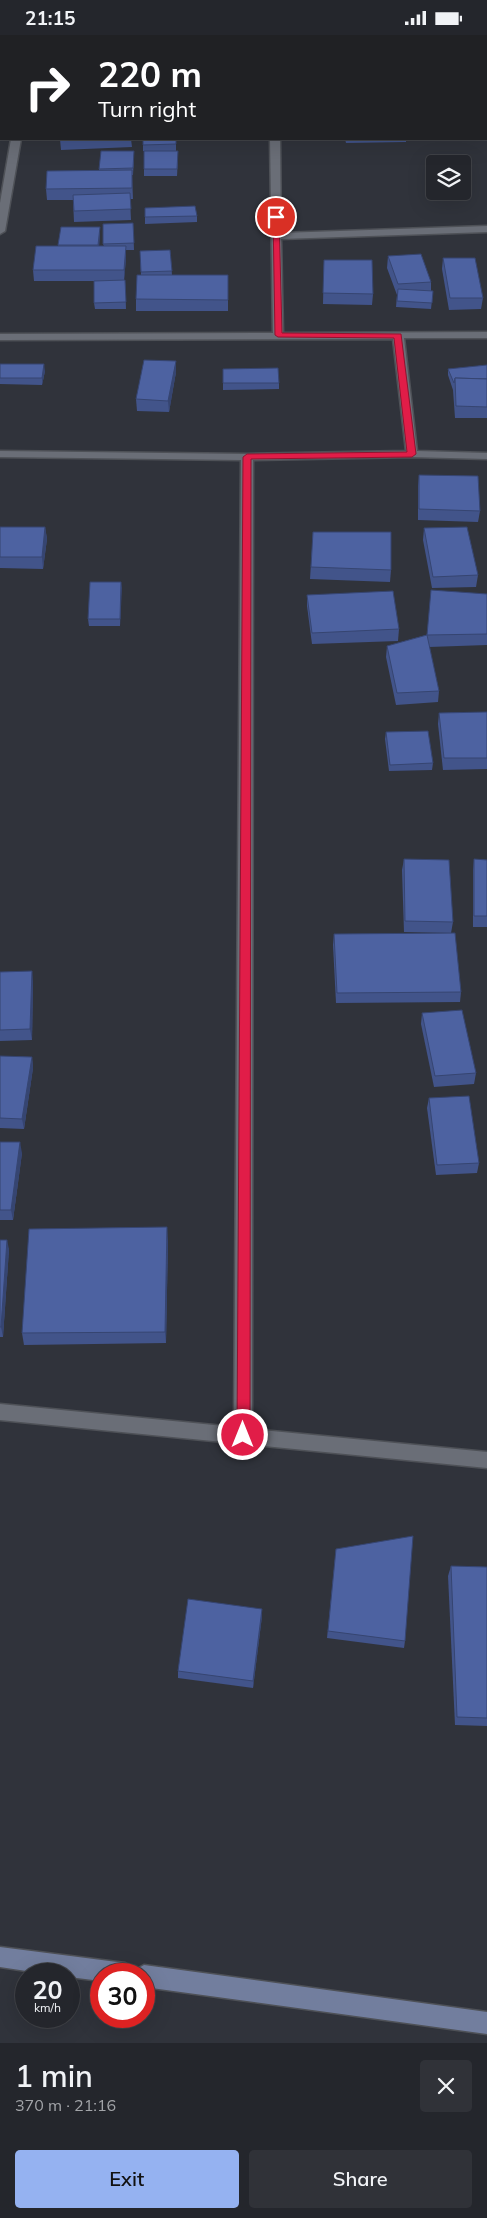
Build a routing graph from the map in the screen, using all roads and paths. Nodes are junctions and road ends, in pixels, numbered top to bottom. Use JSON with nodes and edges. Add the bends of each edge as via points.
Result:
{"nodes":[{"id":1,"x":16,"y":140,"type":"edge"},
{"id":2,"x":275,"y":140,"type":"edge"},
{"id":3,"x":487,"y":229,"type":"edge"},
{"id":4,"x":0,"y":231,"type":"edge"},
{"id":5,"x":276,"y":237,"type":"junction"},
{"id":6,"x":278,"y":335,"type":"junction"},
{"id":7,"x":487,"y":335,"type":"edge"},
{"id":8,"x":398,"y":336,"type":"junction"},
{"id":9,"x":0,"y":337,"type":"edge"},
{"id":10,"x":0,"y":454,"type":"edge"},
{"id":11,"x":412,"y":454,"type":"junction"},
{"id":12,"x":487,"y":456,"type":"edge"},
{"id":13,"x":247,"y":457,"type":"junction"},
{"id":14,"x":0,"y":1412,"type":"edge"},
{"id":15,"x":243,"y":1435,"type":"junction"},
{"id":16,"x":487,"y":1460,"type":"edge"},
{"id":17,"x":0,"y":1957,"type":"edge"},
{"id":18,"x":90,"y":1969,"type":"edge"},
{"id":19,"x":155,"y":1978,"type":"edge"},
{"id":20,"x":487,"y":2023,"type":"edge"}],
"edges":[{"from":1,"to":4,"type":"street"},
{"from":2,"to":5,"type":"street"},
{"from":3,"to":5,"type":"street"},
{"from":5,"to":6,"type":"street"},
{"from":6,"to":8,"type":"street"},
{"from":6,"to":9,"type":"street"},
{"from":7,"to":8,"type":"street"},
{"from":8,"to":11,"type":"street"},
{"from":10,"to":13,"type":"street"},
{"from":11,"to":12,"type":"street"},
{"from":11,"to":13,"type":"street"},
{"from":13,"to":15,"type":"street"},
{"from":14,"to":15,"type":"street"},
{"from":15,"to":16,"type":"street"},
{"from":17,"to":18,"type":"street"},
{"from":19,"to":20,"type":"street"}]}
